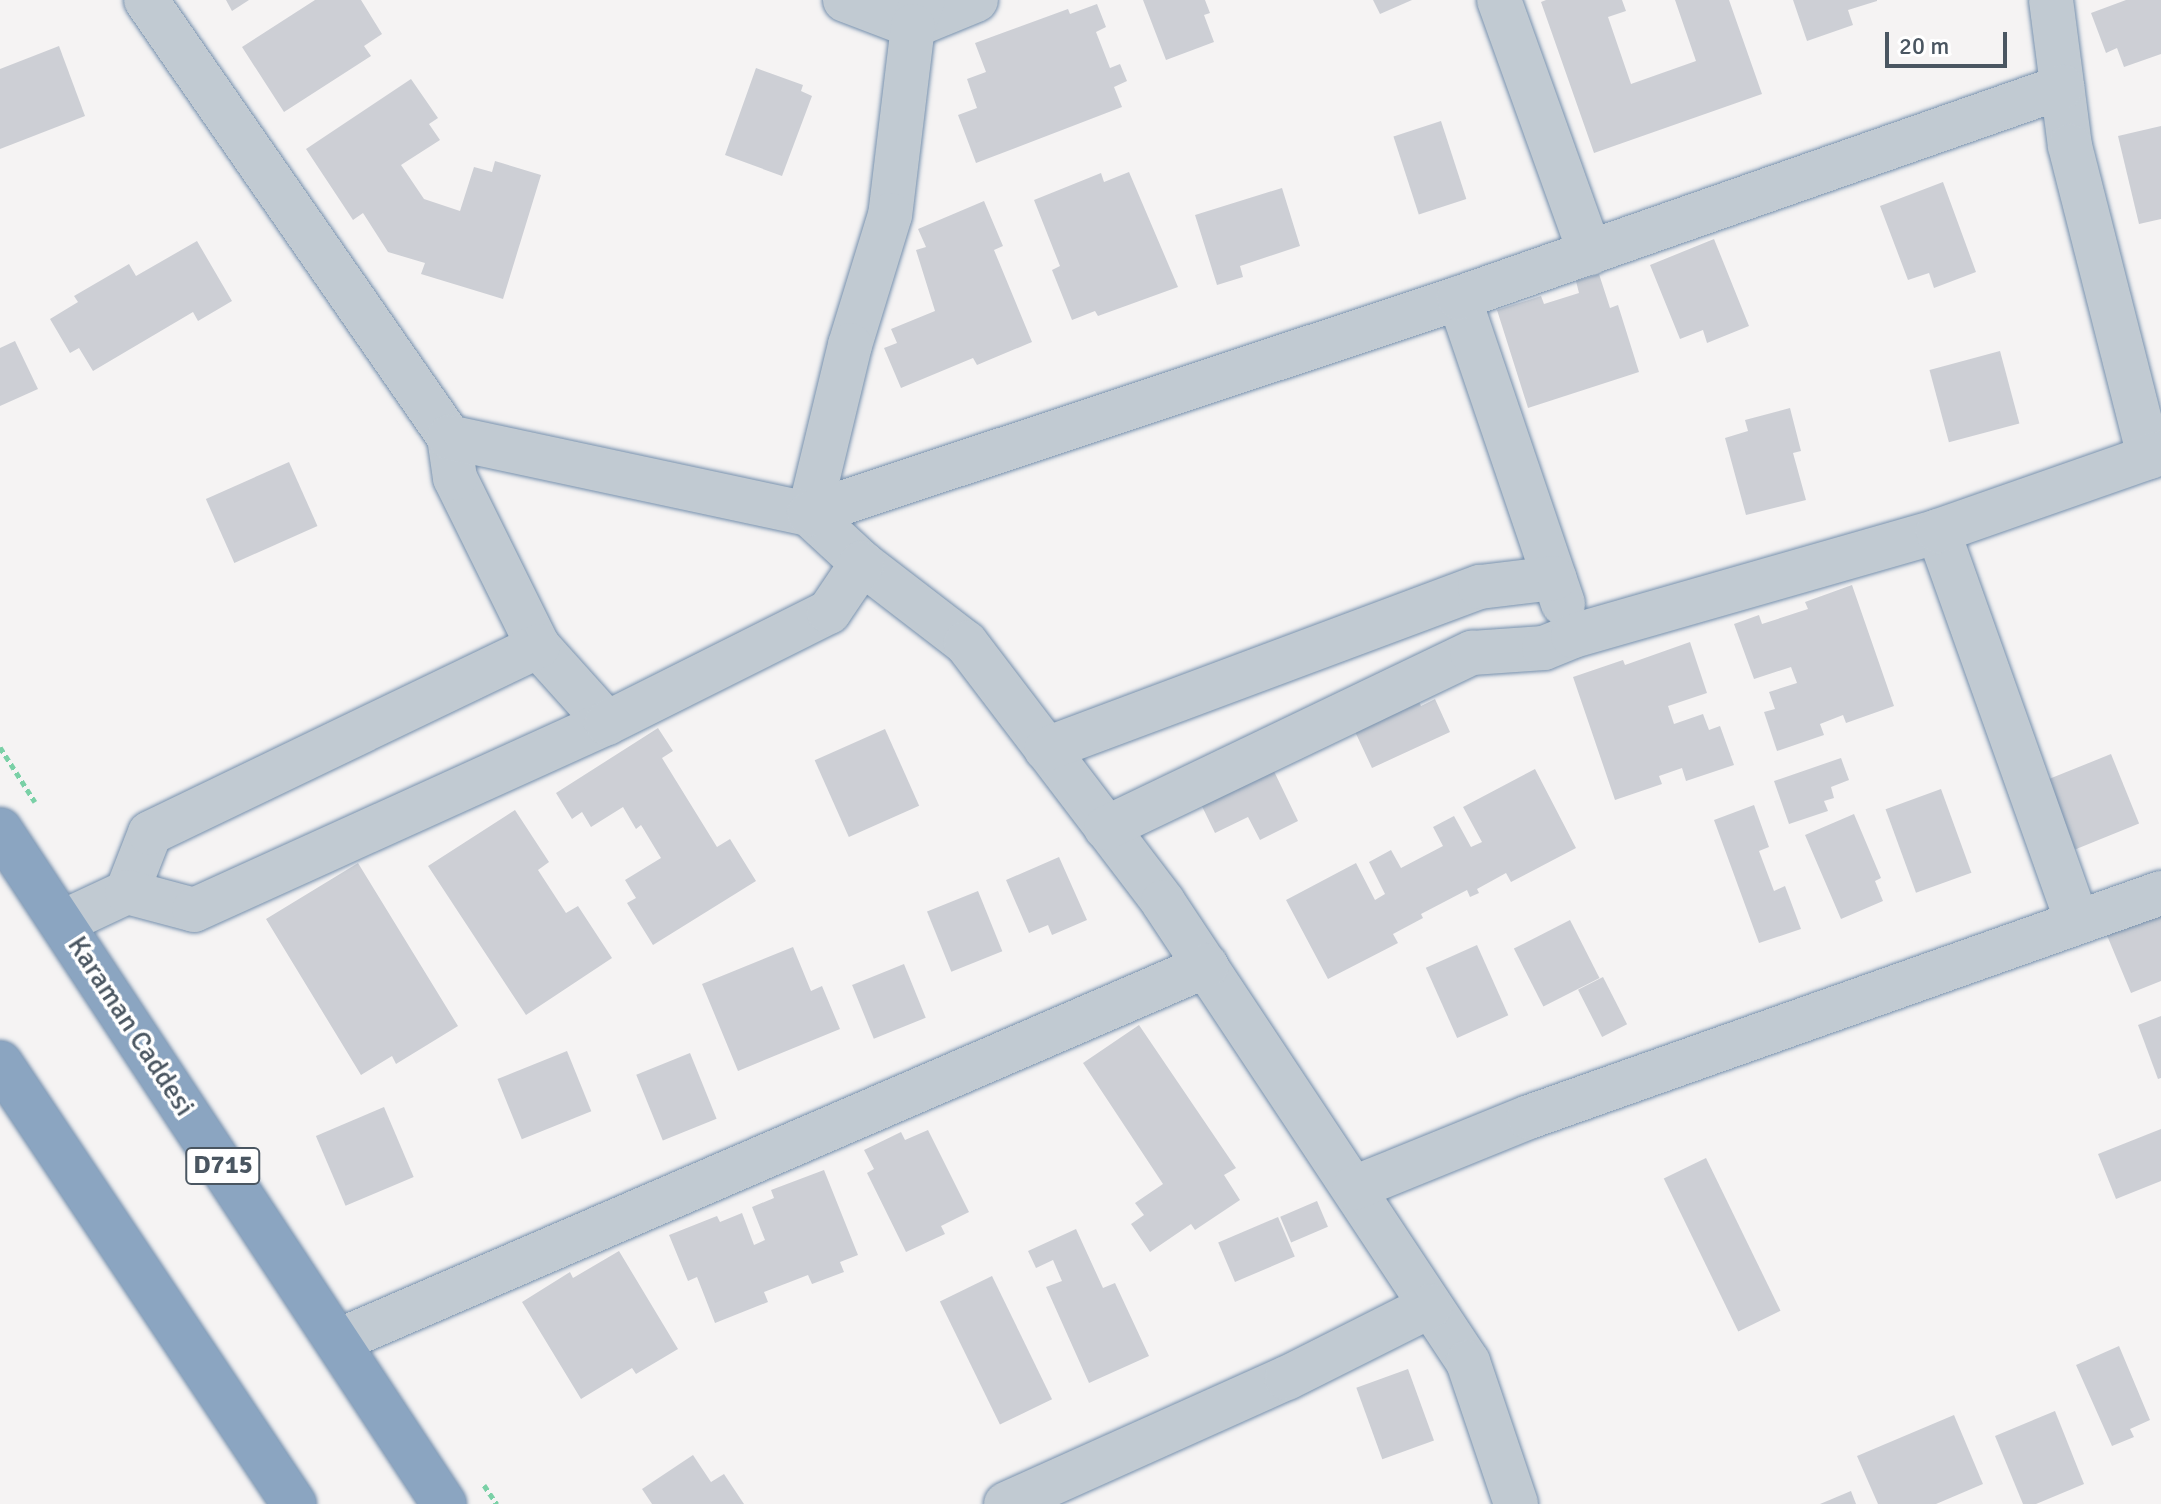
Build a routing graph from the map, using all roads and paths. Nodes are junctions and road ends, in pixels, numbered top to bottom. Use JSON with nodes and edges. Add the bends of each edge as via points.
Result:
{"nodes":[{"id":1,"x":146,"y":0,"type":"edge"},
{"id":2,"x":845,"y":0,"type":"edge"},
{"id":3,"x":976,"y":0,"type":"edge"},
{"id":4,"x":1499,"y":0,"type":"edge"},
{"id":5,"x":2051,"y":0,"type":"edge"},
{"id":6,"x":918,"y":13,"type":"edge"},
{"id":7,"x":2062,"y":87,"type":"junction"},
{"id":8,"x":1590,"y":253,"type":"junction"},
{"id":9,"x":1459,"y":298,"type":"junction"},
{"id":10,"x":449,"y":437,"type":"junction"},
{"id":11,"x":2155,"y":455,"type":"edge"},
{"id":12,"x":809,"y":514,"type":"junction"},
{"id":13,"x":1938,"y":531,"type":"junction"},
{"id":14,"x":862,"y":563,"type":"junction"},
{"id":15,"x":1554,"y":578,"type":"junction"},
{"id":16,"x":1573,"y":636,"type":"junction"},
{"id":17,"x":538,"y":646,"type":"junction"},
{"id":18,"x":607,"y":723,"type":"junction"},
{"id":19,"x":1046,"y":749,"type":"junction"},
{"id":20,"x":1106,"y":828,"type":"junction"},
{"id":21,"x":0,"y":830,"type":"edge"},
{"id":22,"x":127,"y":892,"type":"junction"},
{"id":23,"x":2161,"y":893,"type":"edge"},
{"id":24,"x":2077,"y":921,"type":"junction"},
{"id":25,"x":63,"y":922,"type":"junction"},
{"id":26,"x":1206,"y":966,"type":"junction"},
{"id":27,"x":0,"y":1063,"type":"edge"},
{"id":28,"x":1354,"y":1188,"type":"junction"},
{"id":29,"x":1430,"y":1306,"type":"junction"},
{"id":30,"x":338,"y":1341,"type":"junction"},
{"id":31,"x":294,"y":1504,"type":"edge"},
{"id":32,"x":444,"y":1504,"type":"edge"},
{"id":33,"x":1006,"y":1504,"type":"edge"},
{"id":34,"x":1516,"y":1504,"type":"edge"}],
"edges":[{"from":1,"to":10,"type":"street"},
{"from":2,"to":6,"type":"street"},
{"from":3,"to":6,"type":"street"},
{"from":4,"to":8,"type":"street"},
{"from":5,"to":7,"type":"street"},
{"from":6,"to":12,"type":"street","via":[[890,215],[850,345]]},
{"from":7,"to":8,"type":"street"},
{"from":7,"to":11,"type":"street","via":[[2070,146]]},
{"from":8,"to":9,"type":"street"},
{"from":9,"to":12,"type":"street"},
{"from":9,"to":15,"type":"street"},
{"from":10,"to":12,"type":"street"},
{"from":10,"to":17,"type":"street","via":[[455,478]]},
{"from":11,"to":13,"type":"street"},
{"from":12,"to":14,"type":"street"},
{"from":13,"to":16,"type":"street"},
{"from":13,"to":24,"type":"street"},
{"from":14,"to":18,"type":"street","via":[[829,612]]},
{"from":14,"to":19,"type":"street","via":[[966,643]]},
{"from":15,"to":16,"type":"street"},
{"from":15,"to":19,"type":"street","via":[[1480,587]]},
{"from":16,"to":20,"type":"street","via":[[1544,648],[1472,653]]},
{"from":17,"to":18,"type":"street"},
{"from":17,"to":22,"type":"street","via":[[150,833]]},
{"from":18,"to":22,"type":"street","via":[[194,910]]},
{"from":19,"to":20,"type":"street"},
{"from":20,"to":26,"type":"street"},
{"from":21,"to":25,"type":"highway","name":"Karaman Caddesi","number":"D715"},
{"from":22,"to":25,"type":"street"},
{"from":23,"to":24,"type":"street"},
{"from":24,"to":28,"type":"street","via":[[1529,1117]]},
{"from":25,"to":30,"type":"highway","name":"Karaman Caddesi","number":"D715"},
{"from":26,"to":28,"type":"street"},
{"from":26,"to":30,"type":"street"},
{"from":27,"to":31,"type":"highway"},
{"from":28,"to":29,"type":"street"},
{"from":29,"to":33,"type":"street","via":[[1287,1378]]},
{"from":29,"to":34,"type":"street","via":[[1468,1362]]},
{"from":30,"to":32,"type":"highway","name":"Karaman Caddesi","number":"D715"}]}
